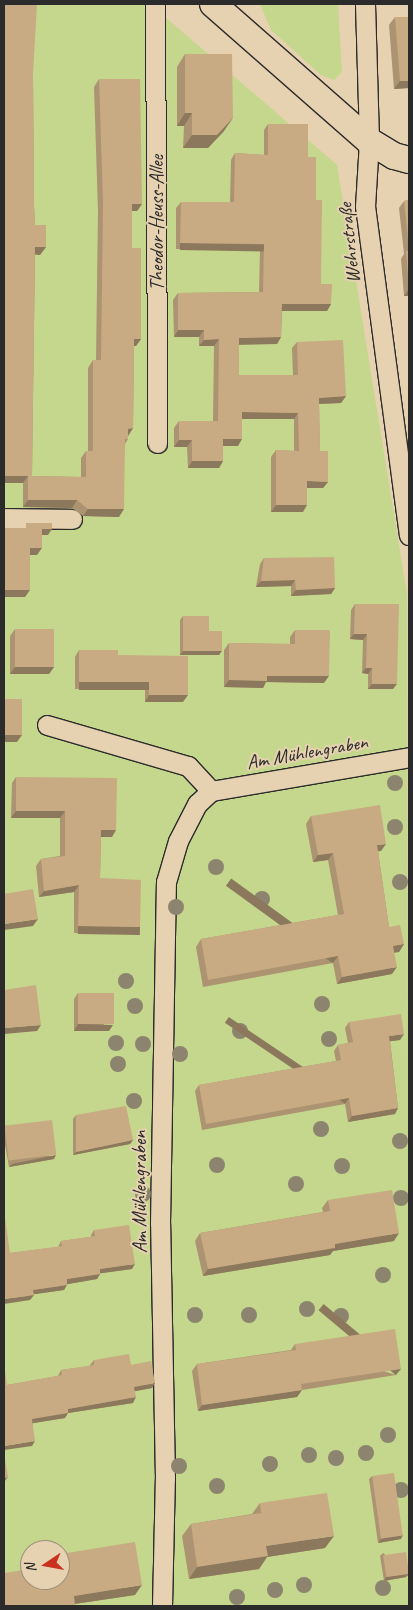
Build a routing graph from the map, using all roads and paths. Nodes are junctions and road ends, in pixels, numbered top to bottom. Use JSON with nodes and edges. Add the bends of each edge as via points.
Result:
{"nodes":[{"id":1,"x":155,"y":4,"type":"edge"},
{"id":2,"x":213,"y":4,"type":"edge"},
{"id":3,"x":365,"y":4,"type":"edge"},
{"id":4,"x":369,"y":141,"type":"junction"},
{"id":5,"x":409,"y":160,"type":"edge"},
{"id":6,"x":157,"y":443,"type":"dead end"},
{"id":7,"x":404,"y":454,"type":"edge"},
{"id":8,"x":4,"y":518,"type":"edge"},
{"id":9,"x":72,"y":519,"type":"dead end"},
{"id":10,"x":409,"y":535,"type":"edge"},
{"id":11,"x":47,"y":725,"type":"dead end"},
{"id":12,"x":409,"y":756,"type":"edge"},
{"id":13,"x":212,"y":790,"type":"junction"},
{"id":14,"x":162,"y":1606,"type":"edge"}],
"edges":[{"from":1,"to":6,"type":"street","name":"Theodor-Heuss-Allee"},
{"from":2,"to":4,"type":"street"},
{"from":3,"to":4,"type":"street","name":"Wehrstraße"},
{"from":4,"to":5,"type":"street","via":[[394,156]]},
{"from":4,"to":7,"type":"street","name":"Wehrstraße","via":[[365,206]]},
{"from":7,"to":10,"type":"street","name":"Wehrstraße"},
{"from":8,"to":9,"type":"street"},
{"from":11,"to":13,"type":"street","via":[[188,766]]},
{"from":12,"to":13,"type":"street","name":"Am Mühlengraben"},
{"from":13,"to":14,"type":"street","name":"Am Mühlengraben","via":[[197,804],[182,834],[166,882],[160,1223],[164,1478]]}]}
